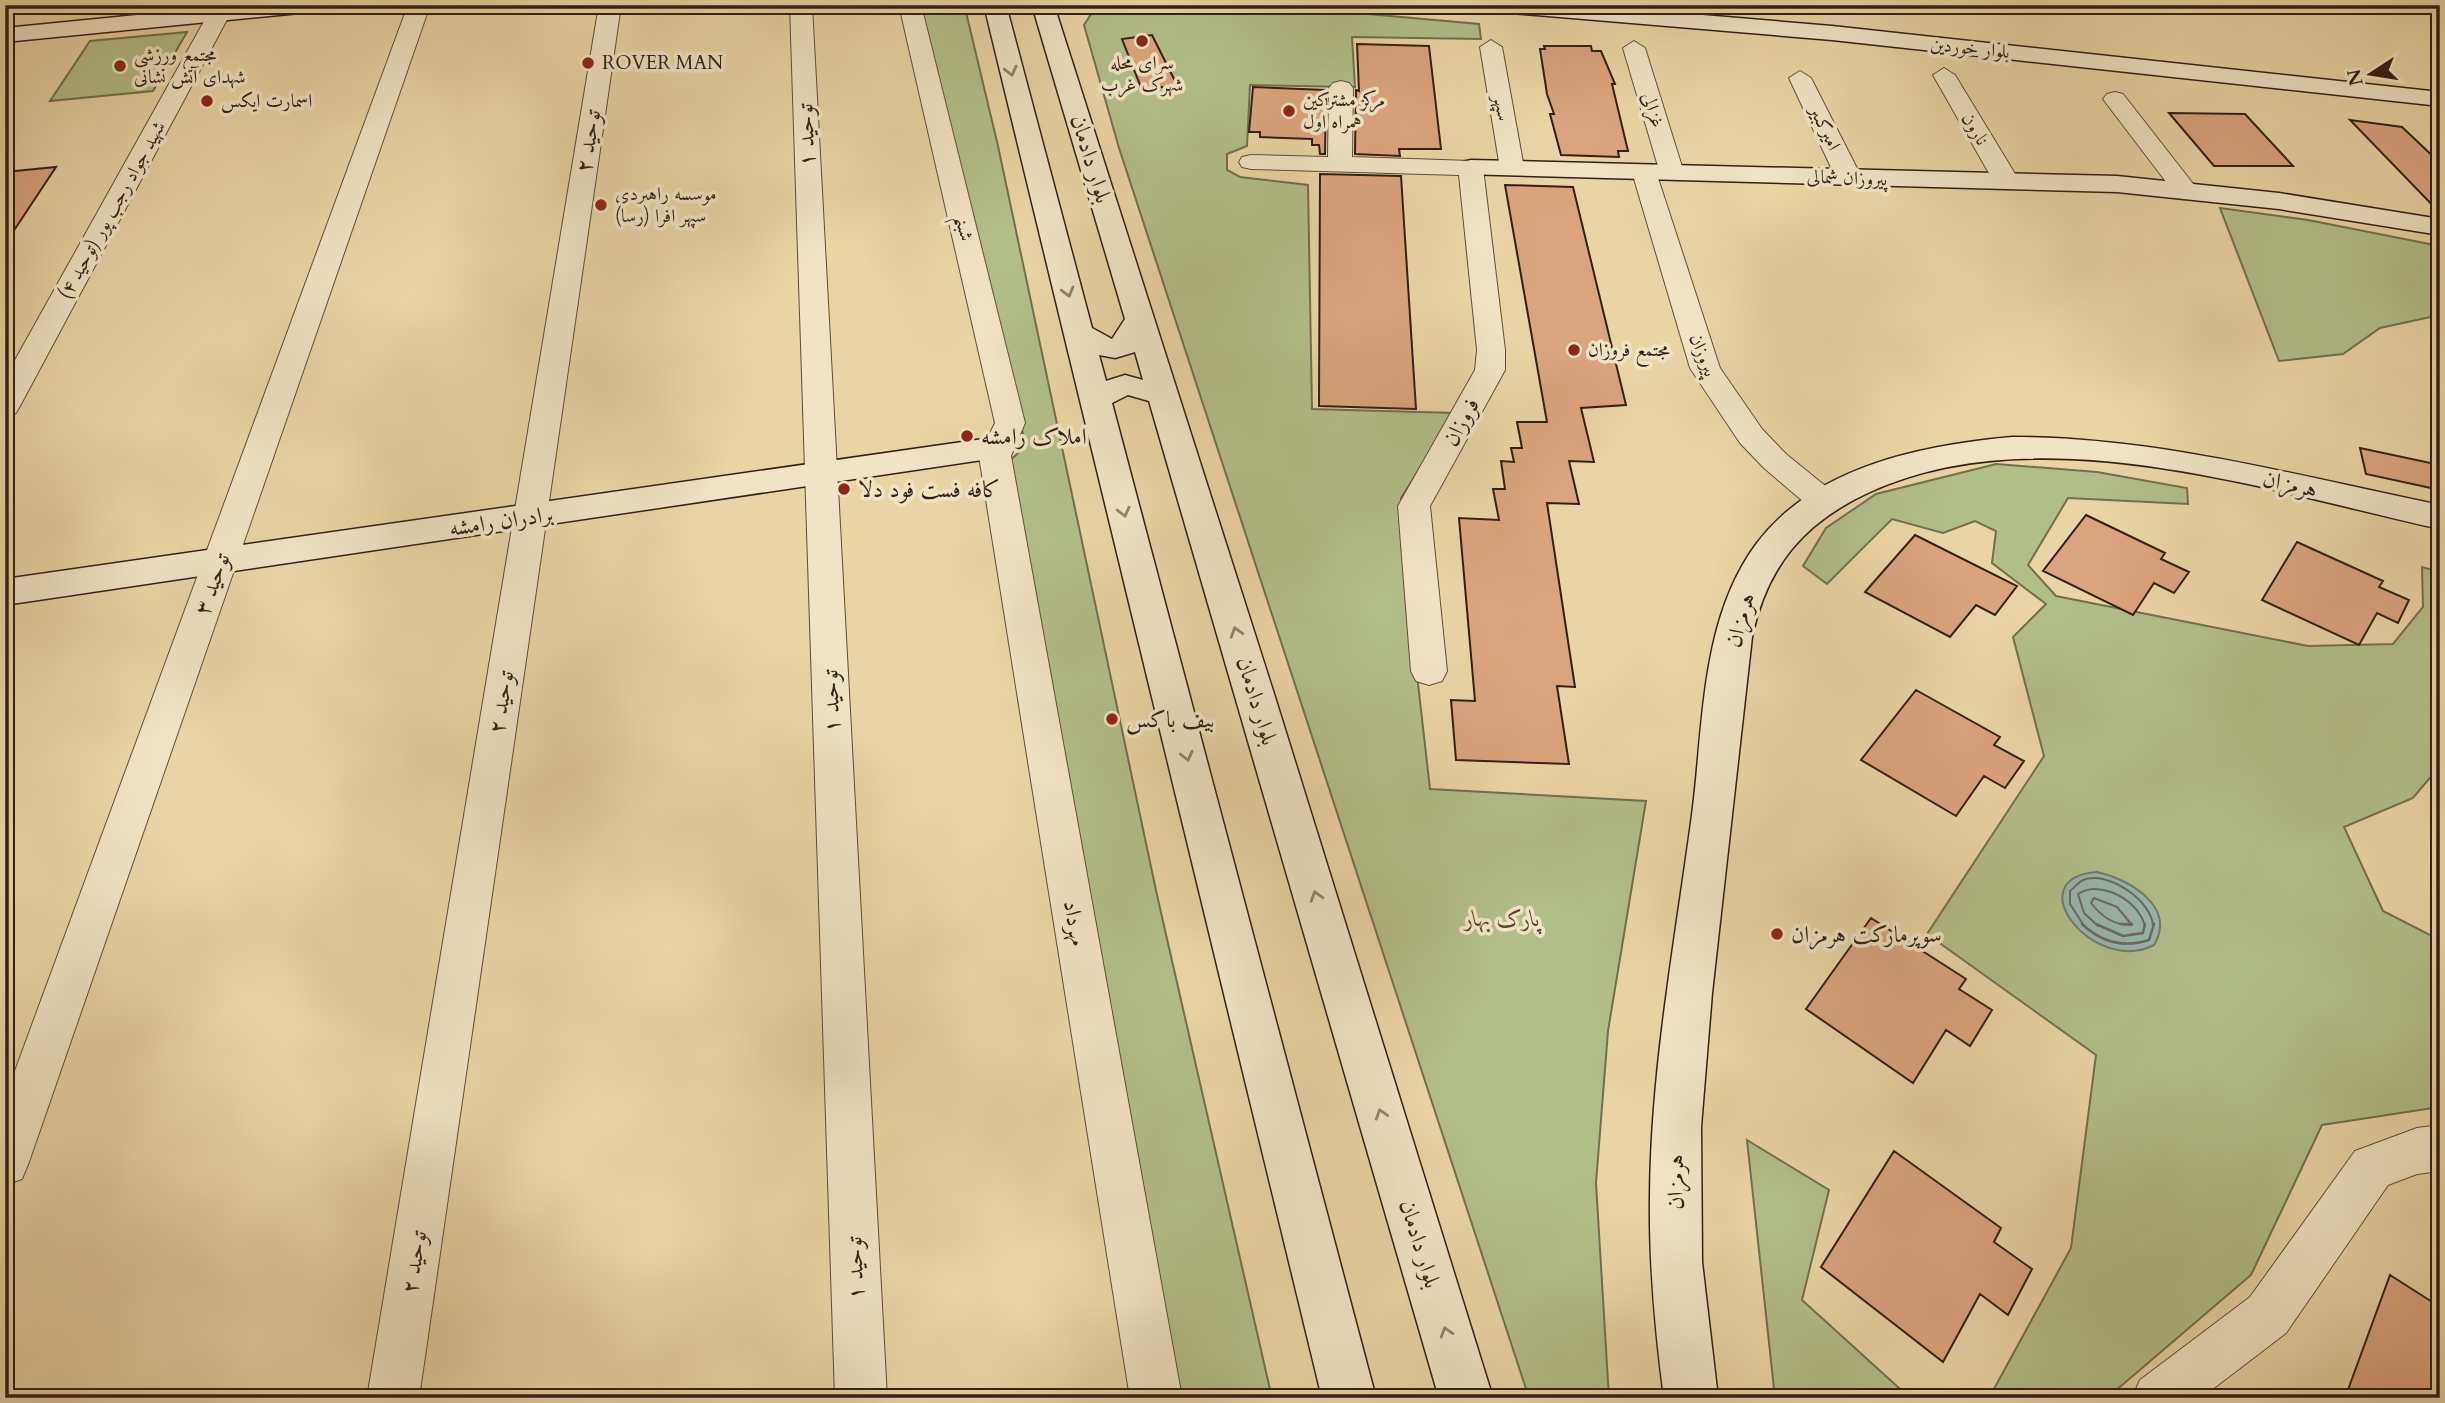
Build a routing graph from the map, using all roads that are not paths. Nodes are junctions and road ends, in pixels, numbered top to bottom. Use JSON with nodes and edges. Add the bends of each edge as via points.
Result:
{"nodes":[{"id":1,"x":172,"y":5,"type":"edge"},
{"id":2,"x":419,"y":5,"type":"edge"},
{"id":3,"x":610,"y":5,"type":"edge"},
{"id":4,"x":801,"y":5,"type":"edge"},
{"id":5,"x":910,"y":5,"type":"edge"},
{"id":6,"x":995,"y":5,"type":"edge"},
{"id":7,"x":1070,"y":5,"type":"edge"},
{"id":8,"x":1500,"y":5,"type":"edge"},
{"id":9,"x":1680,"y":5,"type":"edge"},
{"id":10,"x":302,"y":6,"type":"edge"},
{"id":11,"x":219,"y":14,"type":"junction"},
{"id":12,"x":1046,"y":17,"type":"edge"},
{"id":13,"x":5,"y":20,"type":"edge"},
{"id":14,"x":5,"y":35,"type":"edge"},
{"id":15,"x":1491,"y":47,"type":"dead end"},
{"id":16,"x":1634,"y":48,"type":"dead end"},
{"id":17,"x":1944,"y":75,"type":"dead end"},
{"id":18,"x":1800,"y":78,"type":"dead end"},
{"id":19,"x":2440,"y":82,"type":"edge"},
{"id":20,"x":1341,"y":88,"type":"dead end"},
{"id":21,"x":2115,"y":99,"type":"dead end"},
{"id":22,"x":2440,"y":99,"type":"edge"},
{"id":23,"x":1251,"y":162,"type":"dead end"},
{"id":24,"x":1340,"y":164,"type":"junction"},
{"id":25,"x":1512,"y":168,"type":"junction"},
{"id":26,"x":1471,"y":169,"type":"junction"},
{"id":27,"x":1658,"y":173,"type":"junction"},
{"id":28,"x":1849,"y":178,"type":"junction"},
{"id":29,"x":2007,"y":182,"type":"junction"},
{"id":30,"x":2185,"y":190,"type":"junction"},
{"id":31,"x":2440,"y":227,"type":"edge"},
{"id":32,"x":1140,"y":319,"type":"junction"},
{"id":33,"x":1078,"y":332,"type":"junction"},
{"id":34,"x":1164,"y":395,"type":"junction"},
{"id":35,"x":1095,"y":398,"type":"junction"},
{"id":36,"x":5,"y":406,"type":"edge"},
{"id":37,"x":997,"y":448,"type":"junction"},
{"id":38,"x":821,"y":475,"type":"junction"},
{"id":39,"x":1823,"y":500,"type":"junction"},
{"id":40,"x":530,"y":517,"type":"junction"},
{"id":41,"x":2440,"y":517,"type":"edge"},
{"id":42,"x":220,"y":561,"type":"junction"},
{"id":43,"x":5,"y":592,"type":"edge"},
{"id":44,"x":1429,"y":671,"type":"dead end"},
{"id":45,"x":2440,"y":1148,"type":"edge"},
{"id":46,"x":5,"y":1162,"type":"edge"},
{"id":47,"x":393,"y":1398,"type":"edge"},
{"id":48,"x":861,"y":1398,"type":"edge"},
{"id":49,"x":1156,"y":1398,"type":"edge"},
{"id":50,"x":1349,"y":1398,"type":"edge"},
{"id":51,"x":1466,"y":1398,"type":"edge"},
{"id":52,"x":1691,"y":1398,"type":"edge"},
{"id":53,"x":2158,"y":1398,"type":"edge"}],
"edges":[{"from":1,"to":13,"type":"main road"},
{"from":2,"to":42,"type":"street","name":"توحید ۳"},
{"from":3,"to":40,"type":"street","name":"توحید ۲"},
{"from":4,"to":38,"type":"street","name":"توحید ۱"},
{"from":5,"to":37,"type":"street","name":"شبنم","via":[[1010,423]]},
{"from":6,"to":33,"type":"main road","one_way":true},
{"from":7,"to":12,"type":"main road"},
{"from":8,"to":22,"type":"main road","name":"بلوار خوردین","via":[[1832,33]]},
{"from":9,"to":19,"type":"main road","name":"بلوار خوردین","via":[[1883,22]]},
{"from":10,"to":11,"type":"main road"},
{"from":11,"to":14,"type":"main road"},
{"from":11,"to":36,"type":"street","name":"شهید جواد رجب پور (توحید ۴)"},
{"from":12,"to":32,"type":"main road","name":"بلوار دادمان"},
{"from":15,"to":25,"type":"street","name":"سپهر"},
{"from":16,"to":27,"type":"street","name":"غزالی"},
{"from":17,"to":29,"type":"street","name":"نارون"},
{"from":18,"to":28,"type":"street","name":"امیرکبیر"},
{"from":20,"to":24,"type":"street"},
{"from":21,"to":30,"type":"street"},
{"from":23,"to":24,"type":"street","name":"پیروزان شمالی"},
{"from":24,"to":26,"type":"street","name":"پیروزان شمالی"},
{"from":25,"to":26,"type":"main road","name":"پیروزان شمالی"},
{"from":25,"to":27,"type":"main road","name":"پیروزان شمالی"},
{"from":26,"to":44,"type":"street","name":"فروزان","via":[[1490,370],[1413,506]]},
{"from":27,"to":28,"type":"main road","name":"پیروزان شمالی"},
{"from":27,"to":39,"type":"street","name":"پیروزان","via":[[1705,368],[1751,436]]},
{"from":28,"to":29,"type":"main road","name":"پیروزان شمالی"},
{"from":29,"to":30,"type":"main road","name":"پیروزان شمالی"},
{"from":30,"to":31,"type":"main road","name":"پیروزان شمالی"},
{"from":32,"to":33,"type":"main road","via":[[1132,339],[1115,350]]},
{"from":32,"to":34,"type":"main road","name":"بلوار دادمان"},
{"from":33,"to":35,"type":"main road"},
{"from":34,"to":35,"type":"main road","via":[[1125,385]]},
{"from":51,"to":34,"type":"main road","name":"بلوار دادمان","one_way":true},
{"from":35,"to":50,"type":"main road","one_way":true},
{"from":37,"to":38,"type":"main road","name":"برادران رامشه"},
{"from":37,"to":49,"type":"street","name":"مهرداد"},
{"from":38,"to":40,"type":"main road","name":"برادران رامشه"},
{"from":38,"to":48,"type":"street","name":"توحید ۱"},
{"from":39,"to":41,"type":"main road","name":"هرمزان","via":[[1922,460],[2006,446],[2066,445],[2199,465]]},
{"from":39,"to":52,"type":"main road","name":"هرمزان","via":[[1786,530],[1762,561],[1746,591],[1729,662],[1681,1045],[1675,1136],[1680,1335]]},
{"from":40,"to":42,"type":"main road","name":"برادران رامشه"},
{"from":40,"to":47,"type":"street","name":"توحید ۲"},
{"from":42,"to":43,"type":"main road","name":"برادران رامشه"},
{"from":42,"to":46,"type":"street","name":"توحید ۳"},
{"from":45,"to":53,"type":"street","via":[[2417,1151],[2372,1168],[2268,1315]]}]}
